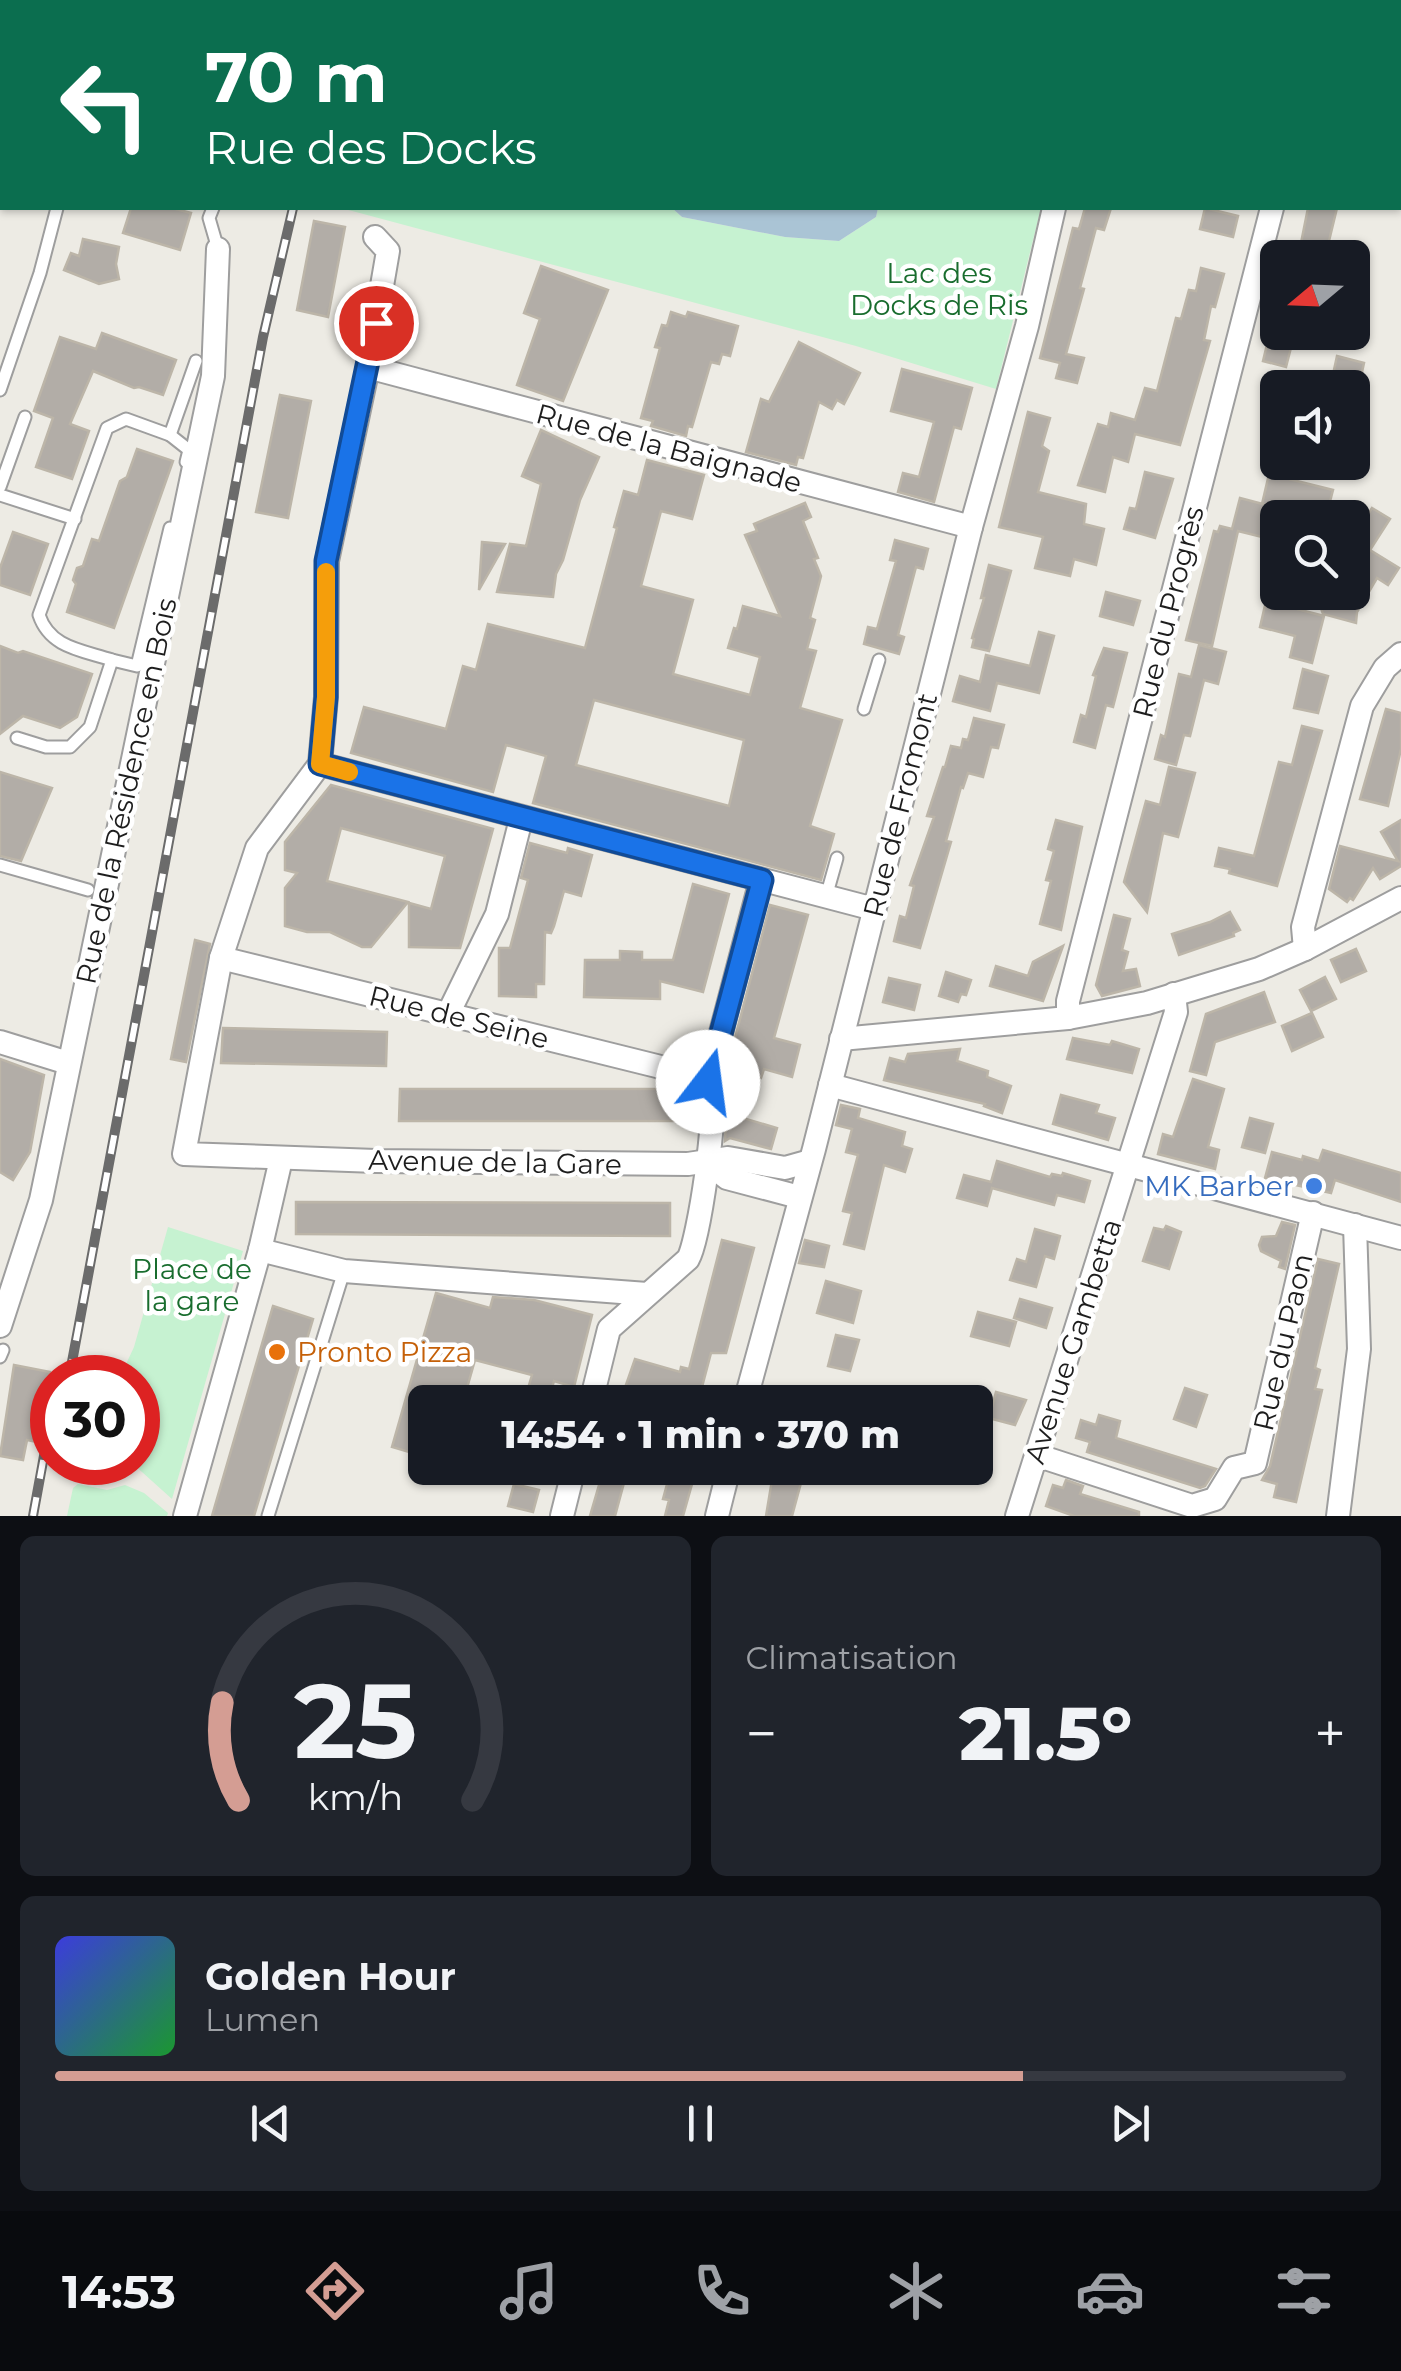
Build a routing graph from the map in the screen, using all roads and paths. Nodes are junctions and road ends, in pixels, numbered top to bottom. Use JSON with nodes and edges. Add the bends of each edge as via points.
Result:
{"nodes":[{"id":1,"x":57,"y":210,"type":"edge"},
{"id":2,"x":212,"y":210,"type":"edge"},
{"id":3,"x":1054,"y":210,"type":"edge"},
{"id":4,"x":1271,"y":210,"type":"edge"},
{"id":5,"x":375,"y":237,"type":"dead end"},
{"id":6,"x":218,"y":249,"type":"joint"},
{"id":7,"x":196,"y":361,"type":"dead end"},
{"id":8,"x":368,"y":367,"type":"junction"},
{"id":9,"x":0,"y":390,"type":"edge"},
{"id":10,"x":25,"y":418,"type":"dead end"},
{"id":11,"x":170,"y":435,"type":"junction"},
{"id":12,"x":0,"y":491,"type":"edge"},
{"id":13,"x":75,"y":519,"type":"junction"},
{"id":14,"x":971,"y":527,"type":"junction"},
{"id":15,"x":1401,"y":654,"type":"edge"},
{"id":16,"x":112,"y":660,"type":"junction"},
{"id":17,"x":878,"y":660,"type":"dead end"},
{"id":18,"x":864,"y":709,"type":"dead end"},
{"id":19,"x":17,"y":738,"type":"dead end"},
{"id":20,"x":320,"y":764,"type":"junction"},
{"id":21,"x":522,"y":819,"type":"junction"},
{"id":22,"x":837,"y":858,"type":"dead end"},
{"id":23,"x":0,"y":865,"type":"edge"},
{"id":24,"x":762,"y":880,"type":"junction"},
{"id":25,"x":88,"y":890,"type":"dead end"},
{"id":26,"x":826,"y":897,"type":"junction"},
{"id":27,"x":1398,"y":905,"type":"edge"},
{"id":28,"x":874,"y":909,"type":"junction"},
{"id":29,"x":1305,"y":949,"type":"junction"},
{"id":30,"x":221,"y":958,"type":"junction"},
{"id":31,"x":1174,"y":994,"type":"junction"},
{"id":32,"x":448,"y":1014,"type":"junction"},
{"id":33,"x":1068,"y":1018,"type":"junction"},
{"id":34,"x":841,"y":1038,"type":"junction"},
{"id":35,"x":0,"y":1042,"type":"edge"},
{"id":36,"x":68,"y":1063,"type":"junction"},
{"id":37,"x":708,"y":1082,"type":"junction"},
{"id":38,"x":830,"y":1084,"type":"junction"},
{"id":39,"x":280,"y":1158,"type":"junction"},
{"id":40,"x":810,"y":1161,"type":"junction"},
{"id":41,"x":708,"y":1164,"type":"junction"},
{"id":42,"x":1129,"y":1164,"type":"junction"},
{"id":43,"x":799,"y":1198,"type":"junction"},
{"id":44,"x":1313,"y":1213,"type":"junction"},
{"id":45,"x":1356,"y":1225,"type":"junction"},
{"id":46,"x":1401,"y":1238,"type":"edge"},
{"id":47,"x":260,"y":1250,"type":"junction"},
{"id":48,"x":344,"y":1271,"type":"junction"},
{"id":49,"x":647,"y":1294,"type":"junction"},
{"id":50,"x":0,"y":1326,"type":"edge"},
{"id":51,"x":595,"y":1385,"type":"edge"},
{"id":52,"x":750,"y":1385,"type":"edge"},
{"id":53,"x":1036,"y":1455,"type":"junction"},
{"id":54,"x":570,"y":1485,"type":"edge"},
{"id":55,"x":725,"y":1485,"type":"edge"},
{"id":56,"x":185,"y":1516,"type":"edge"},
{"id":57,"x":268,"y":1516,"type":"edge"},
{"id":58,"x":562,"y":1516,"type":"edge"},
{"id":59,"x":717,"y":1516,"type":"edge"},
{"id":60,"x":1017,"y":1516,"type":"edge"},
{"id":61,"x":1338,"y":1516,"type":"edge"}],
"edges":[{"from":1,"to":9,"type":"lane"},
{"from":2,"to":6,"type":"lane"},
{"from":3,"to":14,"type":"street","name":"Rue de Fromont"},
{"from":4,"to":33,"type":"street","name":"Rue du Progrès"},
{"from":5,"to":8,"type":"street","via":[[388,251]]},
{"from":6,"to":36,"type":"street","name":"Rue de la Résidence en Bois","via":[[213,376]]},
{"from":7,"to":11,"type":"lane"},
{"from":8,"to":14,"type":"street","name":"Rue de la Baignade"},
{"from":8,"to":20,"type":"street","via":[[326,561]]},
{"from":10,"to":12,"type":"lane"},
{"from":11,"to":13,"type":"lane","via":[[126,419],[106,428]]},
{"from":11,"to":16,"type":"lane","via":[[188,450],[138,666]]},
{"from":12,"to":13,"type":"lane"},
{"from":13,"to":16,"type":"lane","via":[[39,615],[54,641]]},
{"from":14,"to":28,"type":"street","name":"Rue de Fromont"},
{"from":15,"to":29,"type":"street","via":[[1362,706],[1303,927]]},
{"from":16,"to":19,"type":"lane","via":[[90,728],[70,746]]},
{"from":17,"to":18,"type":"lane"},
{"from":20,"to":21,"type":"street"},
{"from":20,"to":30,"type":"street","via":[[257,848]]},
{"from":21,"to":24,"type":"street"},
{"from":21,"to":32,"type":"street","via":[[497,914]]},
{"from":22,"to":26,"type":"lane"},
{"from":23,"to":25,"type":"lane"},
{"from":24,"to":26,"type":"street"},
{"from":24,"to":37,"type":"street"},
{"from":26,"to":28,"type":"street"},
{"from":27,"to":29,"type":"street"},
{"from":28,"to":34,"type":"street","name":"Rue de Fromont"},
{"from":29,"to":31,"type":"street"},
{"from":30,"to":32,"type":"street","name":"Rue de Seine"},
{"from":30,"to":39,"type":"street","name":"Avenue de la Gare","via":[[184,1154]]},
{"from":31,"to":33,"type":"street"},
{"from":31,"to":42,"type":"street","name":"Avenue Gambetta","via":[[1176,1012]]},
{"from":32,"to":37,"type":"street","name":"Rue de Seine"},
{"from":33,"to":34,"type":"street"},
{"from":34,"to":38,"type":"street","name":"Rue de Fromont"},
{"from":35,"to":36,"type":"street"},
{"from":36,"to":50,"type":"street","name":"Rue de la Résidence en Bois","via":[[41,1200]]},
{"from":37,"to":41,"type":"street"},
{"from":38,"to":40,"type":"street","name":"Rue de Fromont"},
{"from":38,"to":42,"type":"street"},
{"from":39,"to":41,"type":"street","name":"Avenue de la Gare"},
{"from":39,"to":47,"type":"street"},
{"from":40,"to":41,"type":"street","via":[[785,1168],[728,1158]]},
{"from":40,"to":43,"type":"street","name":"Rue de Fromont"},
{"from":41,"to":43,"type":"street","name":"Avenue de la Gare","via":[[727,1178]]},
{"from":41,"to":49,"type":"street","via":[[695,1247]]},
{"from":42,"to":44,"type":"street"},
{"from":42,"to":53,"type":"street","name":"Avenue Gambetta"},
{"from":43,"to":52,"type":"street","name":"Rue de Fromont"},
{"from":44,"to":45,"type":"street"},
{"from":44,"to":53,"type":"street","name":"Rue du Paon","via":[[1255,1463],[1234,1468],[1216,1499],[1192,1506]]},
{"from":45,"to":46,"type":"street"},
{"from":45,"to":61,"type":"street","via":[[1359,1350]]},
{"from":47,"to":48,"type":"street"},
{"from":47,"to":56,"type":"street"},
{"from":48,"to":49,"type":"street"},
{"from":48,"to":57,"type":"lane"},
{"from":49,"to":51,"type":"street","via":[[610,1329]]},
{"from":53,"to":60,"type":"street","name":"Avenue Gambetta"},
{"from":54,"to":58,"type":"street"},
{"from":55,"to":59,"type":"street"}]}
